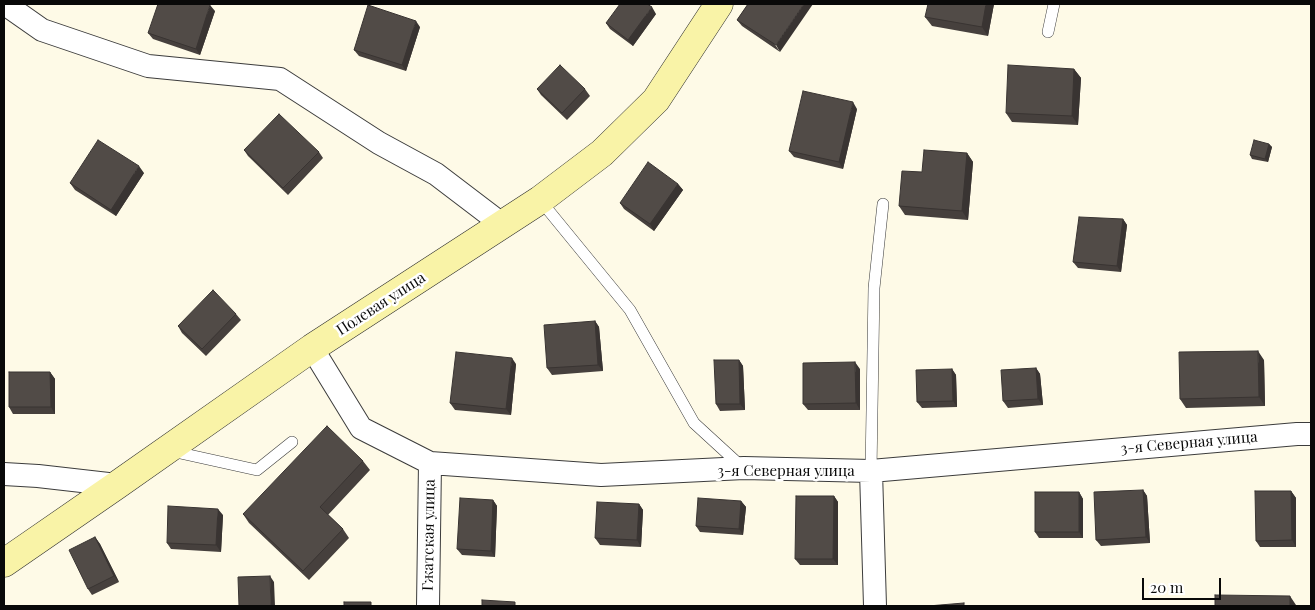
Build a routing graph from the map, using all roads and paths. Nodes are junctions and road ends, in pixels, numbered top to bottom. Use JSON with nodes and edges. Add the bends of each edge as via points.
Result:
{"nodes":[{"id":1,"x":6,"y":4,"type":"edge"},
{"id":2,"x":719,"y":4,"type":"edge"},
{"id":3,"x":1054,"y":4,"type":"edge"},
{"id":4,"x":1048,"y":32,"type":"dead end"},
{"id":5,"x":540,"y":200,"type":"junction"},
{"id":6,"x":882,"y":204,"type":"dead end"},
{"id":7,"x":503,"y":225,"type":"junction"},
{"id":8,"x":312,"y":348,"type":"junction"},
{"id":9,"x":1311,"y":434,"type":"edge"},
{"id":10,"x":292,"y":442,"type":"dead end"},
{"id":11,"x":167,"y":450,"type":"junction"},
{"id":12,"x":430,"y":463,"type":"junction"},
{"id":13,"x":744,"y":468,"type":"junction"},
{"id":14,"x":872,"y":471,"type":"junction"},
{"id":15,"x":4,"y":474,"type":"edge"},
{"id":16,"x":117,"y":485,"type":"junction"},
{"id":17,"x":4,"y":563,"type":"edge"},
{"id":18,"x":428,"y":606,"type":"edge"},
{"id":19,"x":875,"y":606,"type":"edge"}],
"edges":[{"from":1,"to":7,"type":"street","via":[[42,30],[148,66],[280,79],[379,144],[436,174]]},
{"from":2,"to":5,"type":"main road","name":"Полевая улица","via":[[656,100],[602,154]]},
{"from":3,"to":4,"type":"lane"},
{"from":5,"to":7,"type":"main road","name":"Полевая улица"},
{"from":5,"to":13,"type":"lane","via":[[630,310],[694,423]]},
{"from":6,"to":14,"type":"lane","via":[[874,288]]},
{"from":7,"to":8,"type":"main road","name":"Полевая улица"},
{"from":8,"to":11,"type":"main road","name":"Полевая улица"},
{"from":8,"to":12,"type":"street","name":"3-я Северная улица","via":[[361,428]]},
{"from":9,"to":14,"type":"street","name":"3-я Северная улица"},
{"from":10,"to":11,"type":"lane","via":[[257,470]]},
{"from":11,"to":16,"type":"main road","name":"Полевая улица"},
{"from":12,"to":13,"type":"street","name":"3-я Северная улица","via":[[601,475]]},
{"from":12,"to":18,"type":"street","name":"Гжатская улица"},
{"from":13,"to":14,"type":"street","name":"3-я Северная улица"},
{"from":14,"to":19,"type":"street"},
{"from":15,"to":16,"type":"street"},
{"from":16,"to":17,"type":"main road","name":"Полевая улица"}]}
